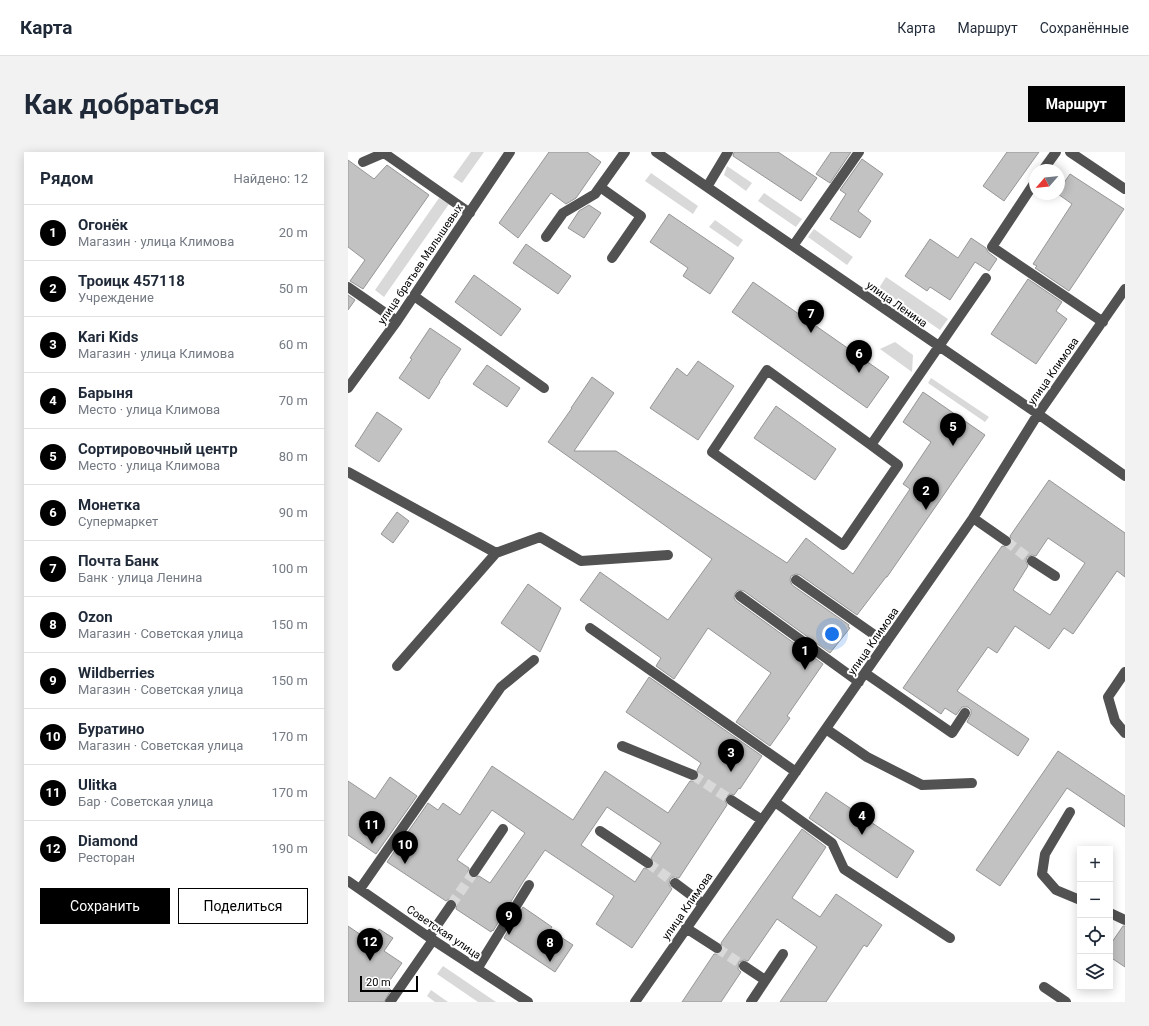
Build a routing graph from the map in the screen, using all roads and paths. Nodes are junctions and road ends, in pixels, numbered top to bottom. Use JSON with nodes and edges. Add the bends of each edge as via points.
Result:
{"nodes":[{"id":1,"x":510,"y":152,"type":"edge"},
{"id":2,"x":625,"y":152,"type":"edge"},
{"id":3,"x":656,"y":152,"type":"edge"},
{"id":4,"x":728,"y":152,"type":"edge"},
{"id":5,"x":859,"y":152,"type":"edge"},
{"id":6,"x":1056,"y":152,"type":"edge"},
{"id":7,"x":1070,"y":152,"type":"edge"},
{"id":8,"x":363,"y":162,"type":"dead end"},
{"id":9,"x":1047,"y":164,"type":"edge"},
{"id":10,"x":600,"y":187,"type":"junction"},
{"id":11,"x":707,"y":187,"type":"junction"},
{"id":12,"x":1125,"y":190,"type":"edge"},
{"id":13,"x":1029,"y":191,"type":"edge"},
{"id":14,"x":470,"y":213,"type":"junction"},
{"id":15,"x":546,"y":237,"type":"dead end"},
{"id":16,"x":793,"y":246,"type":"junction"},
{"id":17,"x":612,"y":258,"type":"dead end"},
{"id":18,"x":986,"y":278,"type":"dead end"},
{"id":19,"x":348,"y":287,"type":"edge"},
{"id":20,"x":1125,"y":290,"type":"edge"},
{"id":21,"x":414,"y":296,"type":"junction"},
{"id":22,"x":397,"y":321,"type":"junction"},
{"id":23,"x":1103,"y":322,"type":"junction"},
{"id":24,"x":939,"y":347,"type":"junction"},
{"id":25,"x":349,"y":386,"type":"edge"},
{"id":26,"x":544,"y":388,"type":"dead end"},
{"id":27,"x":1038,"y":414,"type":"junction"},
{"id":28,"x":871,"y":445,"type":"junction"},
{"id":29,"x":348,"y":472,"type":"edge"},
{"id":30,"x":1125,"y":476,"type":"edge"},
{"id":31,"x":973,"y":518,"type":"junction"},
{"id":32,"x":1006,"y":541,"type":"tunnel mouth"},
{"id":33,"x":496,"y":553,"type":"junction"},
{"id":34,"x":668,"y":554,"type":"dead end"},
{"id":35,"x":1032,"y":561,"type":"tunnel mouth"},
{"id":36,"x":1055,"y":576,"type":"dead end"},
{"id":37,"x":796,"y":580,"type":"dead end"},
{"id":38,"x":740,"y":596,"type":"dead end"},
{"id":39,"x":590,"y":628,"type":"dead end"},
{"id":40,"x":886,"y":643,"type":"junction"},
{"id":41,"x":534,"y":660,"type":"dead end"},
{"id":42,"x":397,"y":666,"type":"dead end"},
{"id":43,"x":1125,"y":672,"type":"edge"},
{"id":44,"x":862,"y":678,"type":"junction"},
{"id":45,"x":965,"y":713,"type":"dead end"},
{"id":46,"x":826,"y":729,"type":"junction"},
{"id":47,"x":1125,"y":733,"type":"edge"},
{"id":48,"x":622,"y":746,"type":"dead end"},
{"id":49,"x":796,"y":772,"type":"junction"},
{"id":50,"x":693,"y":775,"type":"tunnel mouth"},
{"id":51,"x":972,"y":783,"type":"dead end"},
{"id":52,"x":731,"y":800,"type":"tunnel mouth"},
{"id":53,"x":775,"y":802,"type":"junction"},
{"id":54,"x":1070,"y":812,"type":"dead end"},
{"id":55,"x":762,"y":820,"type":"junction"},
{"id":56,"x":503,"y":829,"type":"dead end"},
{"id":57,"x":600,"y":831,"type":"dead end"},
{"id":58,"x":648,"y":863,"type":"tunnel mouth"},
{"id":59,"x":474,"y":872,"type":"tunnel mouth"},
{"id":60,"x":348,"y":882,"type":"edge"},
{"id":61,"x":675,"y":884,"type":"tunnel mouth"},
{"id":62,"x":529,"y":885,"type":"dead end"},
{"id":63,"x":360,"y":889,"type":"junction"},
{"id":64,"x":1077,"y":899,"type":"edge"},
{"id":65,"x":704,"y":904,"type":"junction"},
{"id":66,"x":451,"y":905,"type":"tunnel mouth"},
{"id":67,"x":1113,"y":914,"type":"edge"},
{"id":68,"x":1125,"y":920,"type":"edge"},
{"id":69,"x":686,"y":928,"type":"junction"},
{"id":70,"x":950,"y":938,"type":"dead end"},
{"id":71,"x":431,"y":939,"type":"junction"},
{"id":72,"x":717,"y":948,"type":"tunnel mouth"},
{"id":73,"x":783,"y":954,"type":"dead end"},
{"id":74,"x":744,"y":966,"type":"tunnel mouth"},
{"id":75,"x":477,"y":969,"type":"junction"},
{"id":76,"x":765,"y":980,"type":"junction"},
{"id":77,"x":1044,"y":987,"type":"dead end"},
{"id":78,"x":390,"y":1002,"type":"edge"},
{"id":79,"x":528,"y":1002,"type":"edge"},
{"id":80,"x":635,"y":1002,"type":"edge"},
{"id":81,"x":751,"y":1002,"type":"edge"},
{"id":82,"x":1066,"y":1002,"type":"edge"}],
"edges":[{"from":1,"to":14,"type":"street","name":"улица братьев Малышевых"},
{"from":2,"to":10,"type":"street"},
{"from":3,"to":11,"type":"street","name":"улица Ленина"},
{"from":4,"to":11,"type":"street"},
{"from":5,"to":16,"type":"street"},
{"from":6,"to":9,"type":"street"},
{"from":7,"to":12,"type":"street"},
{"from":8,"to":14,"type":"street","via":[[384,153]]},
{"from":10,"to":15,"type":"street","via":[[595,194],[563,213]]},
{"from":10,"to":17,"type":"street","via":[[641,216]]},
{"from":11,"to":16,"type":"street","name":"улица Ленина"},
{"from":13,"to":23,"type":"street","via":[[992,246]]},
{"from":14,"to":21,"type":"street","name":"улица братьев Малышевых"},
{"from":16,"to":24,"type":"street","name":"улица Ленина"},
{"from":18,"to":24,"type":"street"},
{"from":19,"to":22,"type":"street"},
{"from":20,"to":23,"type":"street","name":"улица Климова"},
{"from":21,"to":22,"type":"street","name":"улица братьев Малышевых"},
{"from":21,"to":26,"type":"street"},
{"from":22,"to":25,"type":"street","name":"улица братьев Малышевых"},
{"from":23,"to":27,"type":"street","name":"улица Климова"},
{"from":24,"to":27,"type":"street","name":"улица Ленина"},
{"from":24,"to":28,"type":"street"},
{"from":27,"to":30,"type":"street","name":"улица Ленина"},
{"from":27,"to":31,"type":"street","name":"улица Климова"},
{"from":28,"to":28,"type":"street","via":[[898,465],[843,545],[712,452],[767,370]]},
{"from":29,"to":33,"type":"street"},
{"from":31,"to":32,"type":"street"},
{"from":31,"to":40,"type":"street","name":"улица Климова"},
{"from":33,"to":34,"type":"street","via":[[540,537],[581,561]]},
{"from":33,"to":42,"type":"street"},
{"from":35,"to":36,"type":"street"},
{"from":37,"to":40,"type":"street"},
{"from":38,"to":44,"type":"street"},
{"from":39,"to":49,"type":"street"},
{"from":40,"to":44,"type":"street","name":"улица Климова"},
{"from":41,"to":63,"type":"street","via":[[501,687]]},
{"from":43,"to":47,"type":"street","via":[[1108,697],[1114,721]]},
{"from":44,"to":45,"type":"street","via":[[952,733]]},
{"from":44,"to":46,"type":"street","name":"улица Климова"},
{"from":46,"to":49,"type":"street","name":"улица Климова"},
{"from":46,"to":51,"type":"street","via":[[867,757],[922,786]]},
{"from":48,"to":50,"type":"street"},
{"from":49,"to":53,"type":"street","name":"улица Климова"},
{"from":52,"to":55,"type":"street"},
{"from":53,"to":55,"type":"street","name":"улица Климова"},
{"from":53,"to":70,"type":"street","via":[[832,843],[844,869]]},
{"from":54,"to":64,"type":"street","via":[[1045,854],[1042,874],[1056,890]]},
{"from":55,"to":65,"type":"street","name":"улица Климова"},
{"from":56,"to":59,"type":"street"},
{"from":57,"to":58,"type":"street"},
{"from":60,"to":63,"type":"street","name":"Советская улица"},
{"from":61,"to":65,"type":"street"},
{"from":62,"to":75,"type":"street"},
{"from":63,"to":71,"type":"street","name":"Советская улица"},
{"from":65,"to":69,"type":"street","name":"улица Климова"},
{"from":66,"to":71,"type":"street"},
{"from":67,"to":68,"type":"street"},
{"from":69,"to":72,"type":"street"},
{"from":69,"to":80,"type":"street","name":"улица Климова"},
{"from":71,"to":75,"type":"street","name":"Советская улица"},
{"from":71,"to":78,"type":"street"},
{"from":73,"to":76,"type":"street"},
{"from":74,"to":76,"type":"street"},
{"from":75,"to":79,"type":"street","name":"Советская улица"},
{"from":76,"to":81,"type":"street"},
{"from":77,"to":82,"type":"street"}]}
